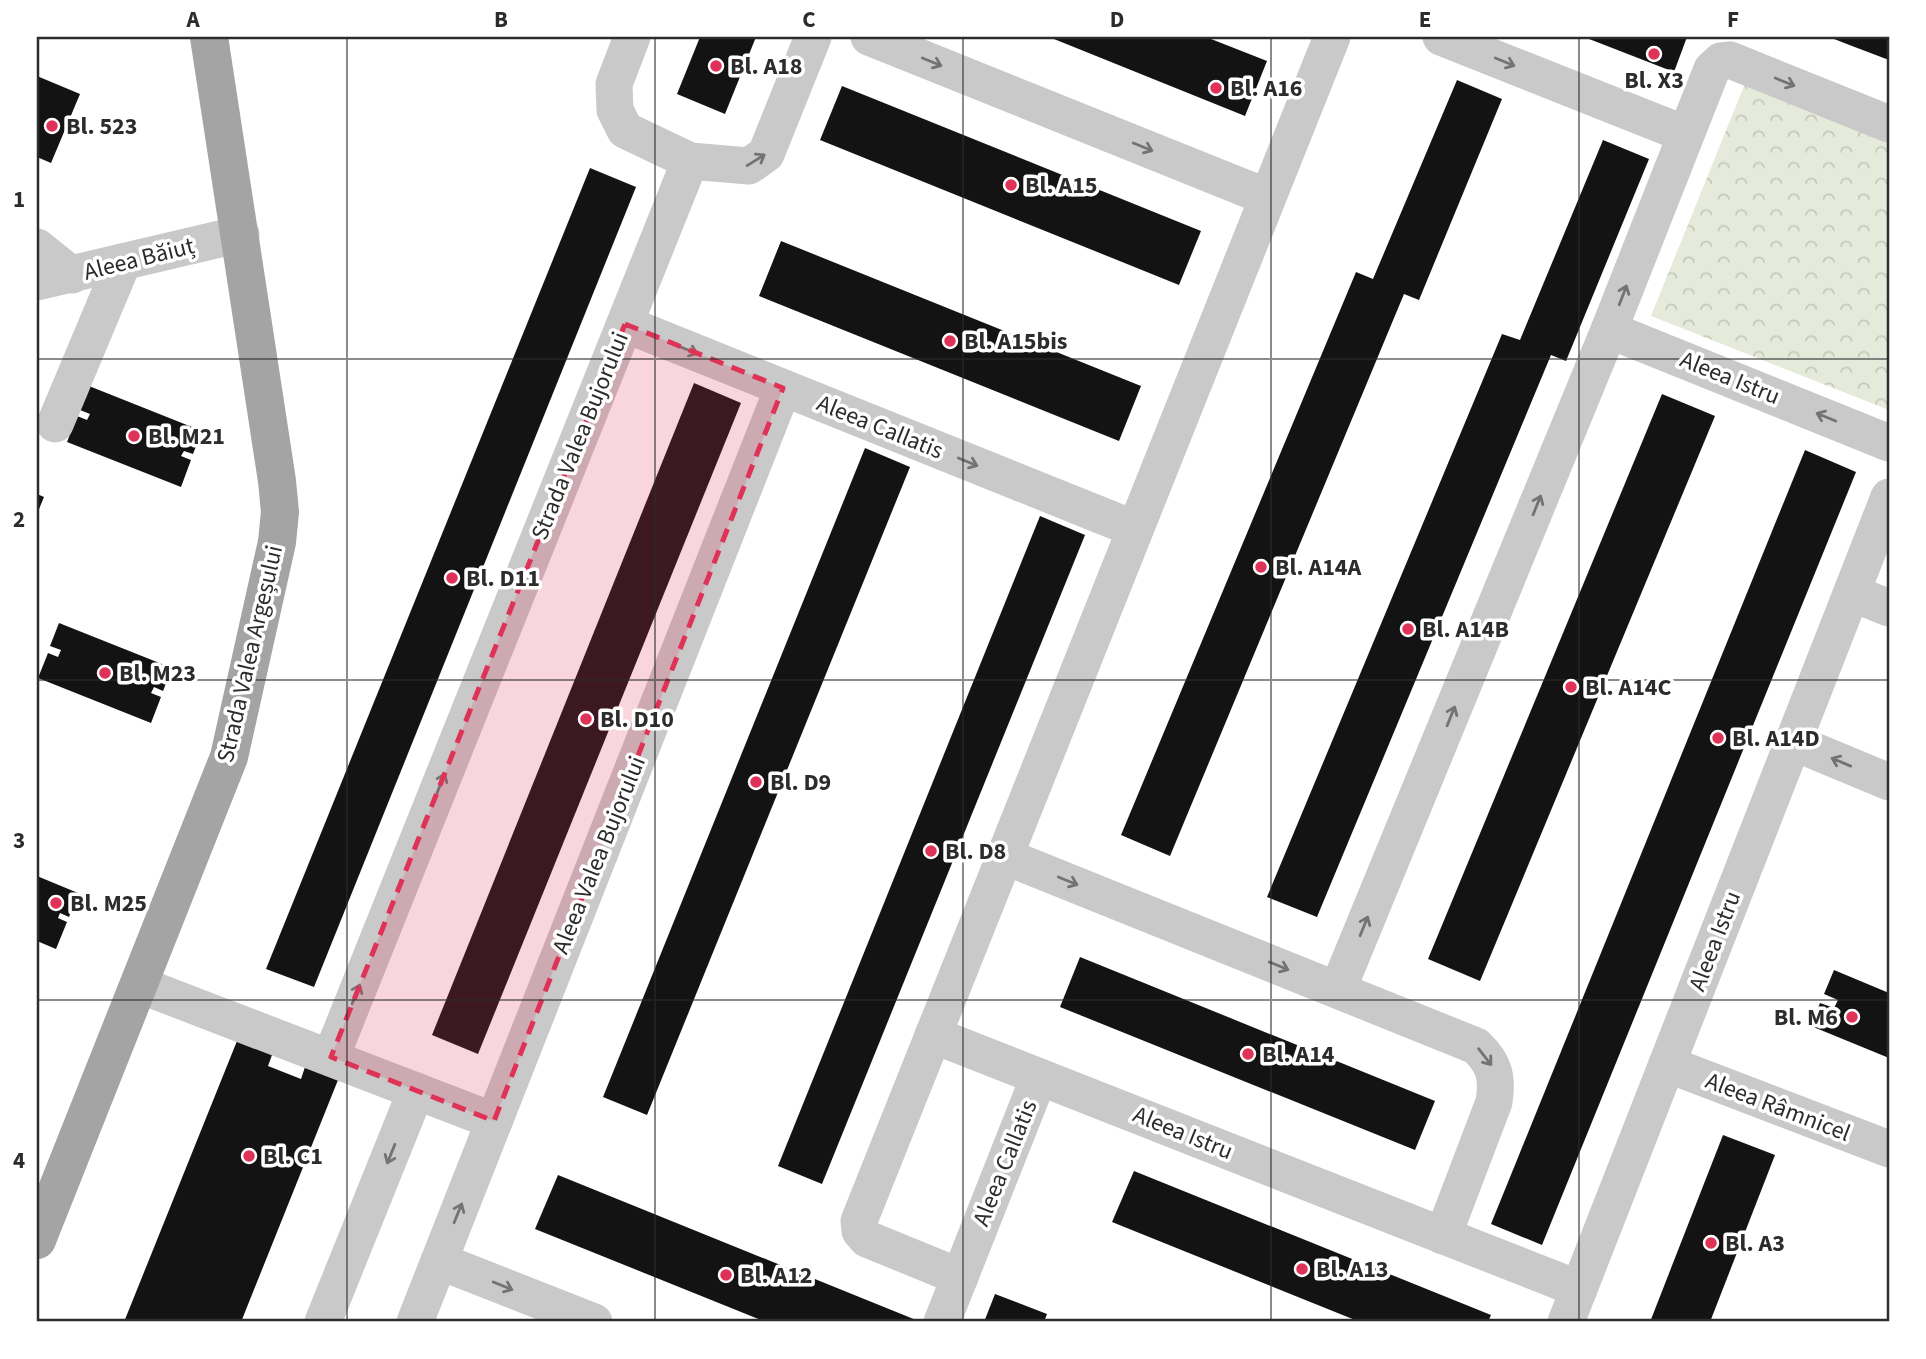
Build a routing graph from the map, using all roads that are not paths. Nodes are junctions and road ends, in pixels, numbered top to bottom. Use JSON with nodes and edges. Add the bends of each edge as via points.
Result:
{"nodes":[{"id":1,"x":209,"y":37,"type":"edge"},
{"id":2,"x":632,"y":37,"type":"edge"},
{"id":3,"x":814,"y":37,"type":"edge"},
{"id":4,"x":869,"y":37,"type":"edge"},
{"id":5,"x":1332,"y":37,"type":"edge"},
{"id":6,"x":1441,"y":37,"type":"edge"},
{"id":7,"x":1889,"y":124,"type":"edge"},
{"id":8,"x":1685,"y":134,"type":"junction"},
{"id":9,"x":690,"y":161,"type":"junction"},
{"id":10,"x":1267,"y":197,"type":"junction"},
{"id":11,"x":241,"y":234,"type":"junction"},
{"id":12,"x":37,"y":247,"type":"edge"},
{"id":13,"x":123,"y":262,"type":"junction"},
{"id":14,"x":72,"y":275,"type":"junction"},
{"id":15,"x":37,"y":282,"type":"edge"},
{"id":16,"x":625,"y":324,"type":"junction"},
{"id":17,"x":1609,"y":330,"type":"junction"},
{"id":18,"x":783,"y":388,"type":"junction"},
{"id":19,"x":55,"y":424,"type":"dead end"},
{"id":20,"x":1889,"y":443,"type":"edge"},
{"id":21,"x":1889,"y":497,"type":"edge"},
{"id":22,"x":1135,"y":529,"type":"junction"},
{"id":23,"x":1852,"y":593,"type":"junction"},
{"id":24,"x":1889,"y":608,"type":"edge"},
{"id":25,"x":1793,"y":742,"type":"junction"},
{"id":26,"x":1889,"y":782,"type":"edge"},
{"id":27,"x":1004,"y":856,"type":"junction"},
{"id":28,"x":140,"y":985,"type":"junction"},
{"id":29,"x":1338,"y":989,"type":"junction"},
{"id":30,"x":933,"y":1035,"type":"junction"},
{"id":31,"x":331,"y":1057,"type":"junction"},
{"id":32,"x":1667,"y":1064,"type":"junction"},
{"id":33,"x":1040,"y":1077,"type":"junction"},
{"id":34,"x":416,"y":1091,"type":"junction"},
{"id":35,"x":495,"y":1121,"type":"junction"},
{"id":36,"x":1889,"y":1149,"type":"edge"},
{"id":37,"x":1443,"y":1236,"type":"junction"},
{"id":38,"x":37,"y":1240,"type":"edge"},
{"id":39,"x":439,"y":1261,"type":"junction"},
{"id":40,"x":960,"y":1277,"type":"junction"},
{"id":41,"x":1579,"y":1289,"type":"junction"},
{"id":42,"x":323,"y":1322,"type":"edge"},
{"id":43,"x":415,"y":1322,"type":"edge"},
{"id":44,"x":594,"y":1322,"type":"edge"},
{"id":45,"x":942,"y":1322,"type":"edge"},
{"id":46,"x":1566,"y":1322,"type":"edge"}],
"edges":[{"from":1,"to":11,"type":"main road","name":"Strada Valea Argeșului"},
{"from":2,"to":9,"type":"street","via":[[614,84],[615,110],[625,130]]},
{"from":9,"to":3,"type":"street","one_way":true,"via":[[749,166],[766,154]]},
{"from":4,"to":10,"type":"street","one_way":true},
{"from":5,"to":10,"type":"street"},
{"from":6,"to":8,"type":"street","one_way":true},
{"from":8,"to":7,"type":"street","one_way":true,"via":[[1712,69],[1730,60]]},
{"from":17,"to":8,"type":"street","one_way":true},
{"from":9,"to":16,"type":"street","name":"Strada Valea Bujorului"},
{"from":10,"to":22,"type":"street"},
{"from":11,"to":13,"type":"street","name":"Aleea Băiuț"},
{"from":11,"to":28,"type":"main road","name":"Strada Valea Argeșului","via":[[277,481],[277,542],[229,757]]},
{"from":12,"to":14,"type":"street"},
{"from":13,"to":14,"type":"street","name":"Aleea Băiuț"},
{"from":13,"to":19,"type":"street"},
{"from":14,"to":15,"type":"street","name":"Aleea Băiuț"},
{"from":16,"to":18,"type":"street","name":"Aleea Callatis","one_way":true},
{"from":31,"to":16,"type":"street","name":"Strada Valea Bujorului","one_way":true},
{"from":20,"to":17,"type":"street","name":"Aleea Istru","one_way":true},
{"from":29,"to":17,"type":"street","one_way":true},
{"from":18,"to":22,"type":"street","name":"Aleea Callatis","one_way":true},
{"from":18,"to":35,"type":"street","name":"Aleea Valea Bujorului"},
{"from":21,"to":23,"type":"street","name":"Aleea Istru"},
{"from":22,"to":27,"type":"street"},
{"from":23,"to":24,"type":"street"},
{"from":23,"to":25,"type":"street","name":"Aleea Istru"},
{"from":26,"to":25,"type":"street","one_way":true},
{"from":25,"to":32,"type":"street","name":"Aleea Istru"},
{"from":27,"to":29,"type":"street","one_way":true},
{"from":27,"to":30,"type":"street"},
{"from":28,"to":31,"type":"street"},
{"from":28,"to":38,"type":"main road","name":"Strada Valea Argeșului"},
{"from":29,"to":37,"type":"street","one_way":true,"via":[[1476,1046],[1491,1060],[1497,1082],[1494,1102]]},
{"from":30,"to":33,"type":"street","name":"Aleea Callatis"},
{"from":30,"to":40,"type":"street","via":[[859,1221],[860,1231],[867,1239]]},
{"from":31,"to":34,"type":"street"},
{"from":32,"to":36,"type":"street","name":"Aleea Râmnicel"},
{"from":32,"to":41,"type":"street","name":"Aleea Istru"},
{"from":33,"to":37,"type":"street","name":"Aleea Istru"},
{"from":33,"to":40,"type":"street","name":"Aleea Callatis"},
{"from":34,"to":35,"type":"street"},
{"from":34,"to":42,"type":"street","one_way":true},
{"from":39,"to":35,"type":"street","name":"Aleea Valea Bujorului","one_way":true},
{"from":37,"to":41,"type":"street","name":"Aleea Istru"},
{"from":39,"to":43,"type":"street","name":"Aleea Valea Bujorului"},
{"from":39,"to":44,"type":"street","one_way":true},
{"from":40,"to":45,"type":"street","name":"Aleea Callatis"},
{"from":41,"to":46,"type":"street","name":"Aleea Istru"}]}
